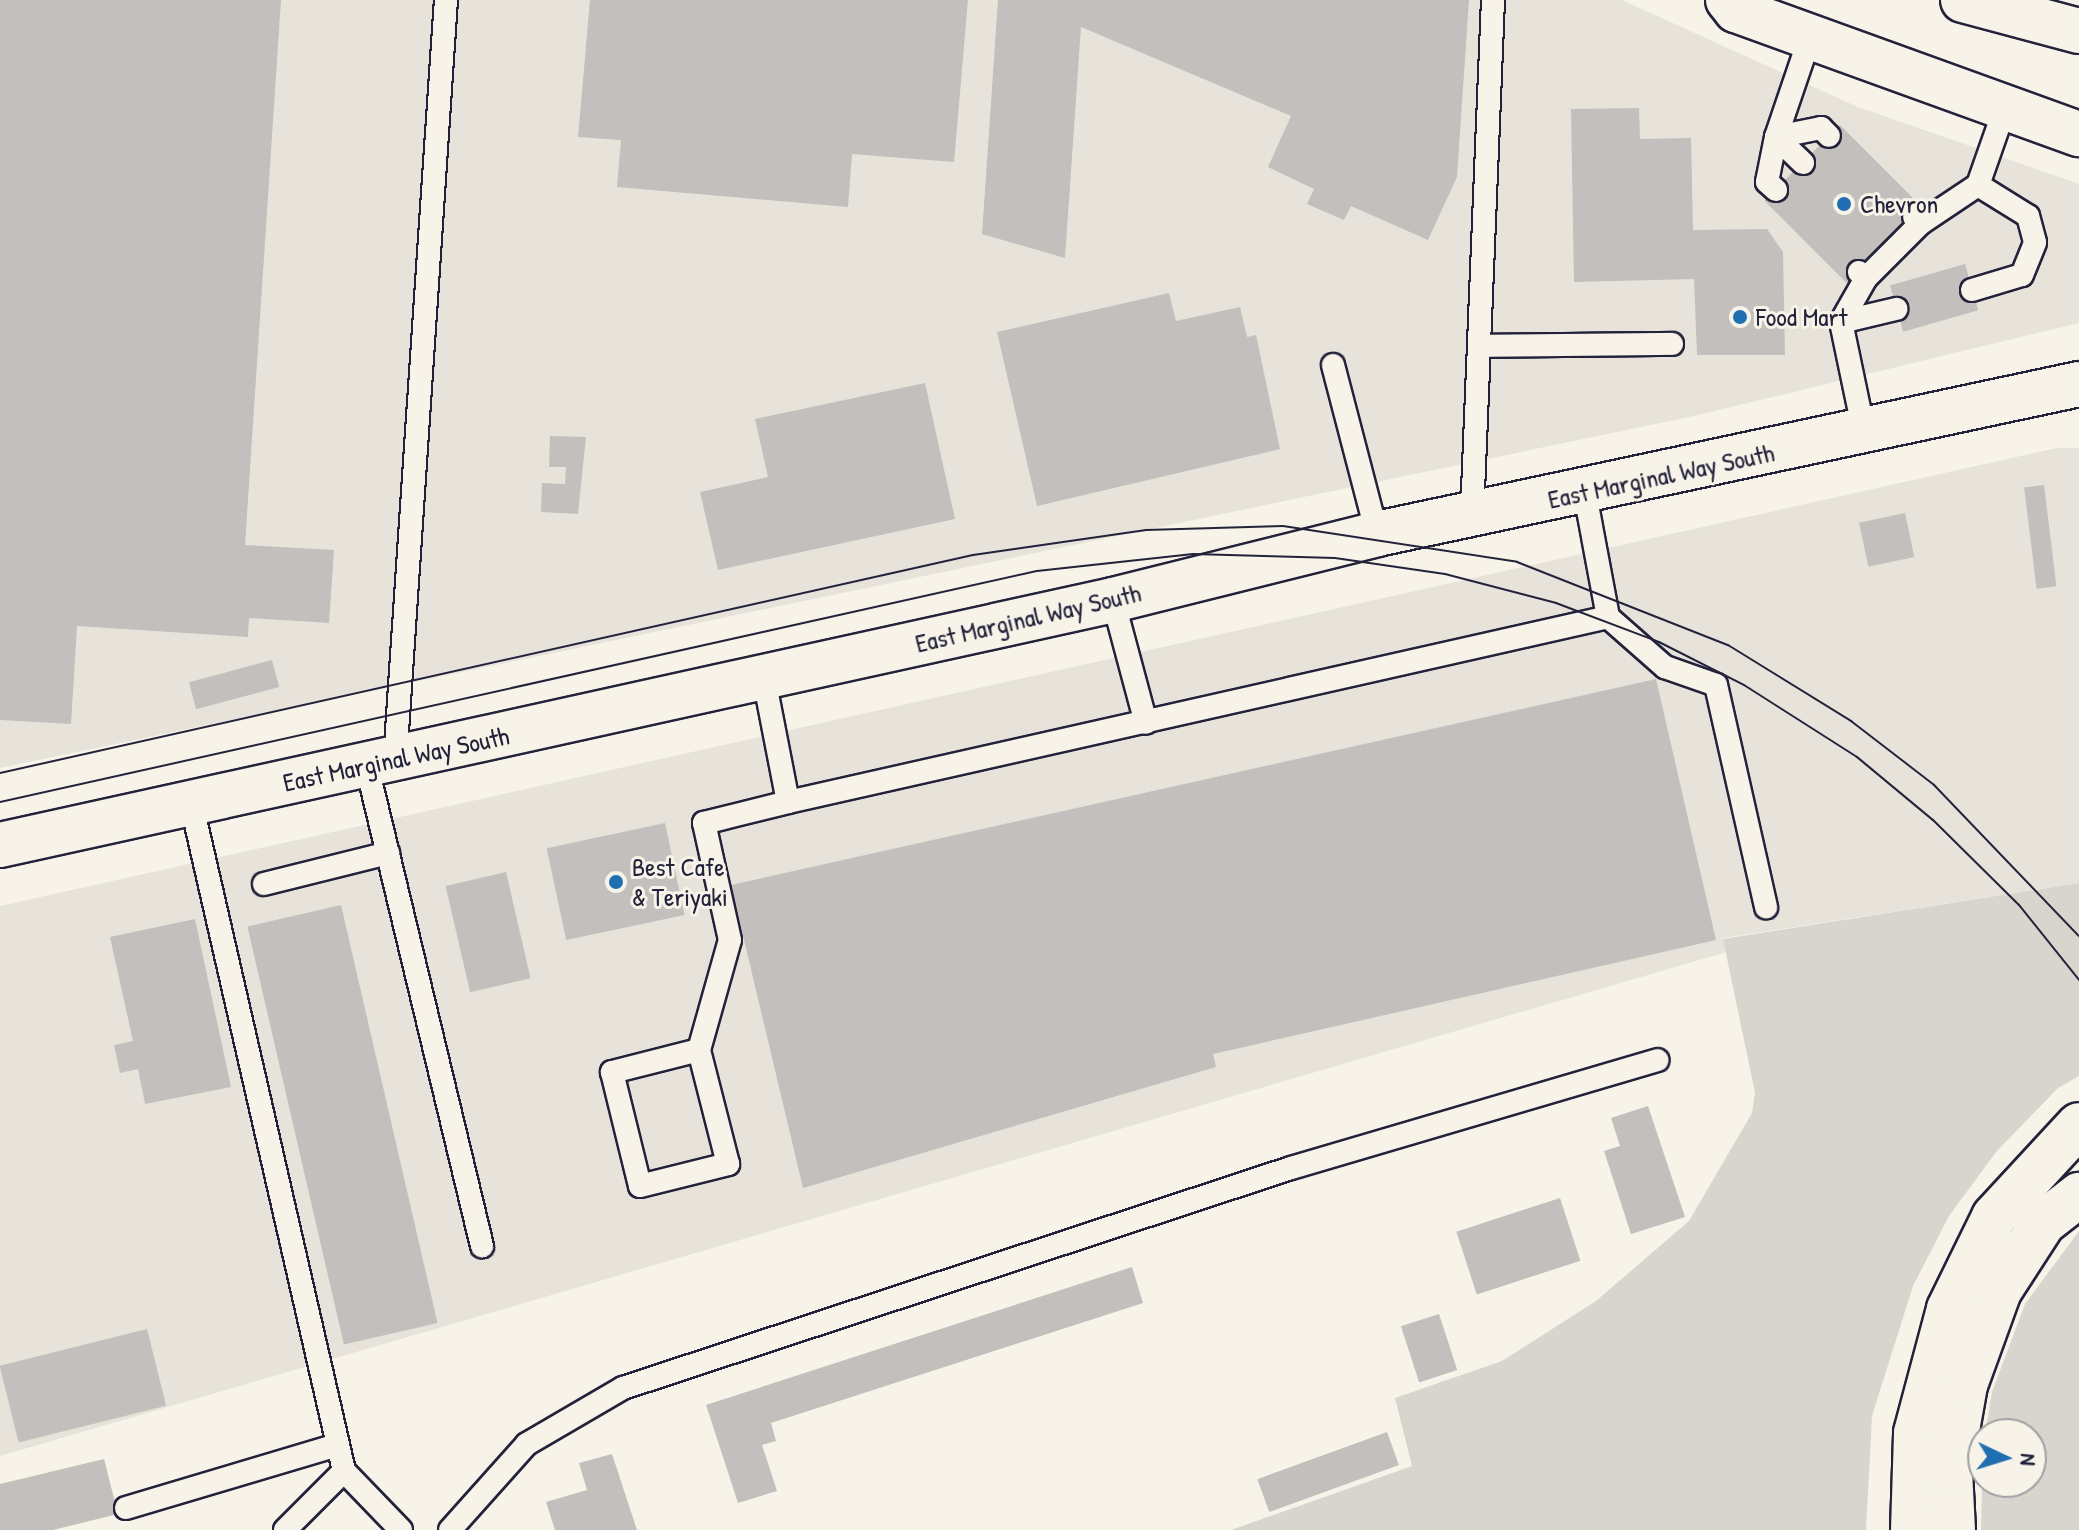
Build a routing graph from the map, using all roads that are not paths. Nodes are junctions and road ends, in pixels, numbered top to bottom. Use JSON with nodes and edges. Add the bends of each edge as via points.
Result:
{"nodes":[{"id":1,"x":446,"y":0,"type":"edge"},
{"id":2,"x":1493,"y":0,"type":"edge"},
{"id":3,"x":1728,"y":0,"type":"edge"},
{"id":4,"x":1963,"y":0,"type":"edge"},
{"id":5,"x":2079,"y":31,"type":"edge"},
{"id":6,"x":1810,"y":37,"type":"junction"},
{"id":7,"x":2005,"y":108,"type":"junction"},
{"id":8,"x":2078,"y":135,"type":"edge"},
{"id":9,"x":1829,"y":136,"type":"dead end"},
{"id":10,"x":1776,"y":137,"type":"junction"},
{"id":11,"x":1803,"y":163,"type":"dead end"},
{"id":12,"x":1978,"y":185,"type":"junction"},
{"id":13,"x":1776,"y":190,"type":"dead end"},
{"id":14,"x":1972,"y":290,"type":"dead end"},
{"id":15,"x":1896,"y":309,"type":"dead end"},
{"id":16,"x":1841,"y":322,"type":"junction"},
{"id":17,"x":1672,"y":344,"type":"dead end"},
{"id":18,"x":1479,"y":346,"type":"junction"},
{"id":19,"x":1333,"y":365,"type":"dead end"},
{"id":20,"x":2071,"y":381,"type":"edge"},
{"id":21,"x":1864,"y":432,"type":"junction"},
{"id":22,"x":1585,"y":494,"type":"junction"},
{"id":23,"x":1472,"y":516,"type":"junction"},
{"id":24,"x":1377,"y":534,"type":"junction"},
{"id":25,"x":1113,"y":600,"type":"junction"},
{"id":26,"x":1608,"y":617,"type":"junction"},
{"id":27,"x":764,"y":678,"type":"junction"},
{"id":28,"x":1146,"y":723,"type":"junction"},
{"id":29,"x":381,"y":764,"type":"junction"},
{"id":30,"x":191,"y":802,"type":"junction"},
{"id":31,"x":788,"y":802,"type":"junction"},
{"id":32,"x":0,"y":845,"type":"edge"},
{"id":33,"x":388,"y":853,"type":"junction"},
{"id":34,"x":264,"y":884,"type":"dead end"},
{"id":35,"x":1766,"y":907,"type":"dead end"},
{"id":36,"x":699,"y":1050,"type":"junction"},
{"id":37,"x":1657,"y":1060,"type":"dead end"},
{"id":38,"x":2079,"y":1125,"type":"edge"},
{"id":39,"x":2079,"y":1195,"type":"edge"},
{"id":40,"x":482,"y":1246,"type":"dead end"},
{"id":41,"x":338,"y":1445,"type":"junction"},
{"id":42,"x":344,"y":1471,"type":"junction"},
{"id":43,"x":126,"y":1508,"type":"dead end"},
{"id":44,"x":284,"y":1529,"type":"edge"},
{"id":45,"x":401,"y":1530,"type":"edge"},
{"id":46,"x":450,"y":1530,"type":"edge"},
{"id":47,"x":1913,"y":1530,"type":"edge"},
{"id":48,"x":1953,"y":1530,"type":"edge"}],
"edges":[{"from":1,"to":29,"type":"lane"},
{"from":2,"to":18,"type":"lane"},
{"from":3,"to":6,"type":"main road","via":[[1736,10]]},
{"from":4,"to":5,"type":"main road"},
{"from":6,"to":7,"type":"main road"},
{"from":6,"to":10,"type":"lane"},
{"from":7,"to":8,"type":"main road"},
{"from":7,"to":12,"type":"lane"},
{"from":9,"to":10,"type":"lane","via":[[1821,128]]},
{"from":10,"to":11,"type":"lane"},
{"from":10,"to":13,"type":"lane","via":[[1767,182]]},
{"from":12,"to":14,"type":"lane","via":[[2028,216],[2035,242],[2022,275]]},
{"from":12,"to":16,"type":"lane","via":[[1917,220],[1863,275]]},
{"from":15,"to":16,"type":"lane"},
{"from":16,"to":21,"type":"lane"},
{"from":17,"to":18,"type":"lane"},
{"from":18,"to":23,"type":"lane"},
{"from":19,"to":24,"type":"lane"},
{"from":20,"to":21,"type":"main road","name":"East Marginal Way South"},
{"from":21,"to":22,"type":"main road","name":"East Marginal Way South"},
{"from":22,"to":23,"type":"main road","name":"East Marginal Way South"},
{"from":22,"to":26,"type":"lane"},
{"from":23,"to":24,"type":"main road","name":"East Marginal Way South"},
{"from":24,"to":25,"type":"main road","name":"East Marginal Way South"},
{"from":25,"to":27,"type":"main road","name":"East Marginal Way South"},
{"from":25,"to":28,"type":"lane"},
{"from":26,"to":28,"type":"lane"},
{"from":26,"to":35,"type":"lane","via":[[1665,667],[1716,685]]},
{"from":27,"to":29,"type":"main road","name":"East Marginal Way South"},
{"from":27,"to":31,"type":"lane"},
{"from":28,"to":31,"type":"lane"},
{"from":29,"to":30,"type":"main road","name":"East Marginal Way South"},
{"from":29,"to":33,"type":"lane"},
{"from":30,"to":32,"type":"main road","name":"East Marginal Way South"},
{"from":30,"to":41,"type":"lane"},
{"from":31,"to":36,"type":"lane","via":[[704,823],[730,940]]},
{"from":33,"to":34,"type":"lane"},
{"from":33,"to":40,"type":"lane"},
{"from":36,"to":36,"type":"lane","via":[[728,1164],[640,1186],[612,1072]]},
{"from":37,"to":46,"type":"lane","via":[[1291,1168],[623,1388],[527,1444]]},
{"from":38,"to":47,"type":"main road","via":[[1994,1217],[1949,1309],[1916,1433]]},
{"from":39,"to":48,"type":"main road","via":[[2043,1223],[1999,1291],[1965,1385],[1950,1470]]},
{"from":41,"to":42,"type":"lane"},
{"from":41,"to":43,"type":"lane"},
{"from":42,"to":44,"type":"lane"},
{"from":42,"to":45,"type":"lane"}]}
